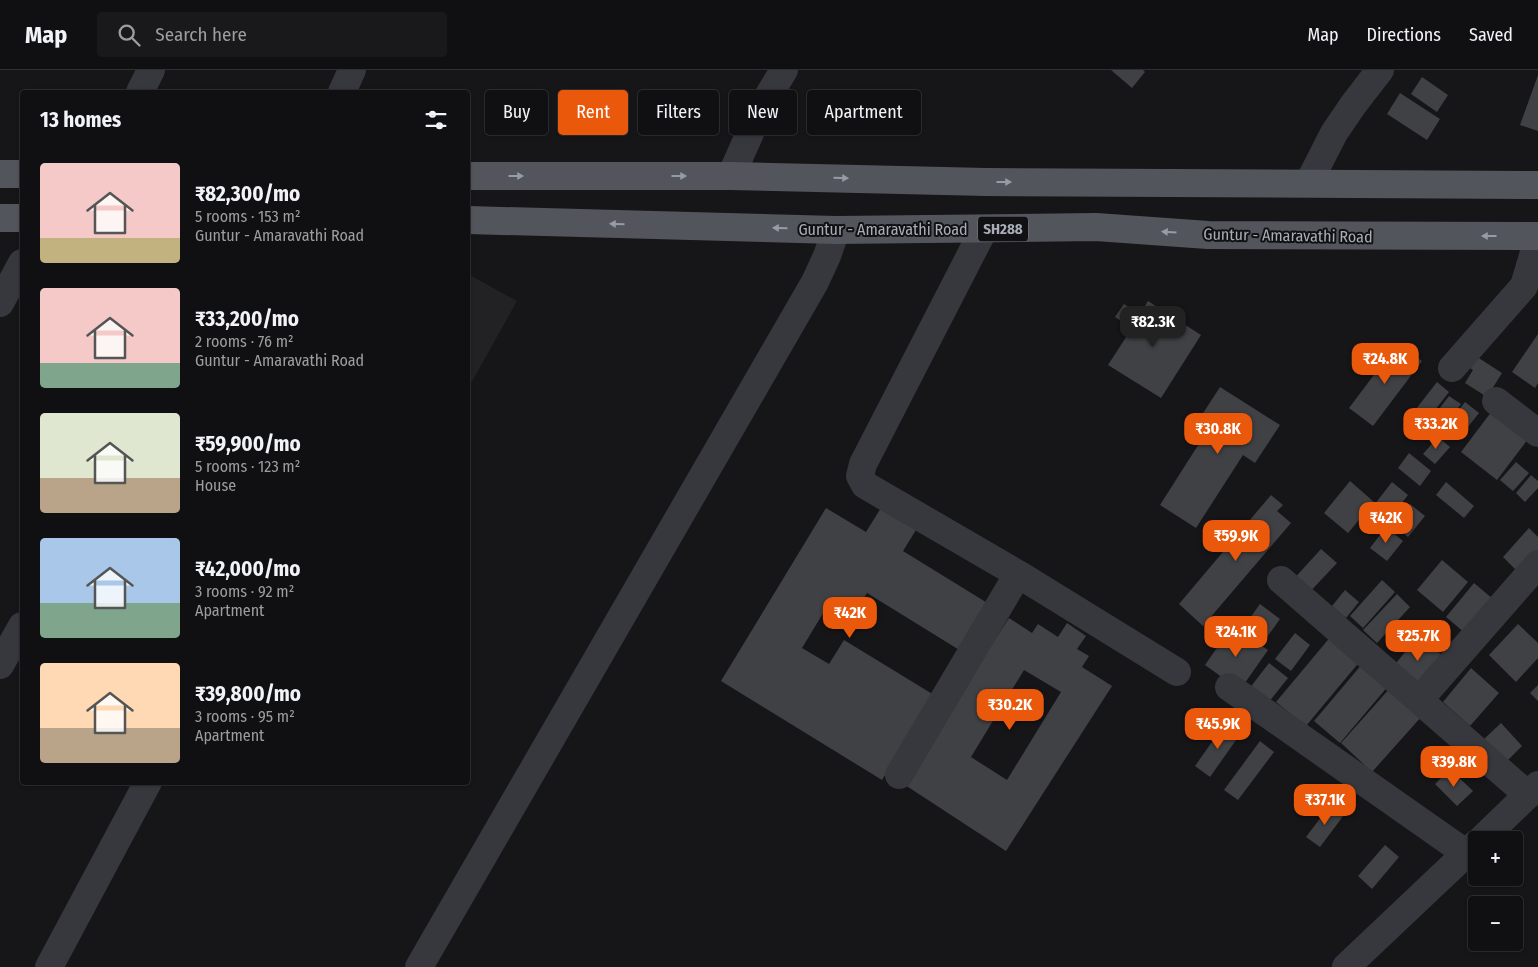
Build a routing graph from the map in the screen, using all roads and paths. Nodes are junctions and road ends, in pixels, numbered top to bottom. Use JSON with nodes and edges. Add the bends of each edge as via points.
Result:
{"nodes":[{"id":1,"x":150,"y":70,"type":"edge"},
{"id":2,"x":352,"y":70,"type":"edge"},
{"id":3,"x":784,"y":70,"type":"edge"},
{"id":4,"x":1380,"y":70,"type":"edge"},
{"id":5,"x":141,"y":90,"type":"edge"},
{"id":6,"x":343,"y":90,"type":"edge"},
{"id":7,"x":0,"y":174,"type":"edge"},
{"id":8,"x":20,"y":174,"type":"edge"},
{"id":9,"x":470,"y":176,"type":"edge"},
{"id":10,"x":731,"y":176,"type":"junction"},
{"id":11,"x":1309,"y":182,"type":"junction"},
{"id":12,"x":1538,"y":185,"type":"edge"},
{"id":13,"x":0,"y":218,"type":"edge"},
{"id":14,"x":20,"y":218,"type":"edge"},
{"id":15,"x":470,"y":220,"type":"edge"},
{"id":16,"x":984,"y":229,"type":"junction"},
{"id":17,"x":836,"y":230,"type":"junction"},
{"id":18,"x":1538,"y":238,"type":"edge"},
{"id":19,"x":20,"y":267,"type":"edge"},
{"id":20,"x":0,"y":303,"type":"edge"},
{"id":21,"x":1452,"y":368,"type":"dead end"},
{"id":22,"x":1496,"y":401,"type":"dead end"},
{"id":23,"x":1538,"y":432,"type":"edge"},
{"id":24,"x":1538,"y":564,"type":"edge"},
{"id":25,"x":1018,"y":574,"type":"junction"},
{"id":26,"x":1281,"y":580,"type":"dead end"},
{"id":27,"x":20,"y":630,"type":"edge"},
{"id":28,"x":0,"y":665,"type":"edge"},
{"id":29,"x":1177,"y":672,"type":"dead end"},
{"id":30,"x":1229,"y":687,"type":"dead end"},
{"id":31,"x":1419,"y":700,"type":"junction"},
{"id":32,"x":899,"y":775,"type":"dead end"},
{"id":33,"x":146,"y":785,"type":"edge"},
{"id":34,"x":1533,"y":790,"type":"edge"},
{"id":35,"x":1491,"y":831,"type":"edge"},
{"id":36,"x":1468,"y":841,"type":"edge"},
{"id":37,"x":1468,"y":853,"type":"edge"},
{"id":38,"x":49,"y":967,"type":"edge"},
{"id":39,"x":419,"y":967,"type":"edge"},
{"id":40,"x":1346,"y":967,"type":"edge"}],
"edges":[{"from":1,"to":5,"type":"street"},
{"from":2,"to":6,"type":"street"},
{"from":3,"to":10,"type":"street","via":[[760,108]]},
{"from":4,"to":11,"type":"street","via":[[1334,133]]},
{"from":7,"to":8,"type":"main road"},
{"from":9,"to":10,"type":"main road","one_way":true},
{"from":10,"to":11,"type":"main road","one_way":true,"via":[[996,182]]},
{"from":11,"to":12,"type":"main road"},
{"from":13,"to":14,"type":"main road"},
{"from":17,"to":15,"type":"main road","name":"Guntur - Amaravathi Road","number":"SH288","one_way":true},
{"from":16,"to":17,"type":"main road","name":"Guntur - Amaravathi Road","number":"SH288"},
{"from":18,"to":16,"type":"main road","name":"Guntur - Amaravathi Road","number":"SH288","one_way":true,"via":[[1208,235],[1096,227]]},
{"from":16,"to":25,"type":"street","via":[[863,464],[860,476],[865,485]]},
{"from":17,"to":39,"type":"street","via":[[815,282]]},
{"from":18,"to":21,"type":"street","via":[[1524,286]]},
{"from":19,"to":20,"type":"street"},
{"from":22,"to":23,"type":"street"},
{"from":24,"to":31,"type":"street"},
{"from":25,"to":29,"type":"street"},
{"from":25,"to":32,"type":"street"},
{"from":26,"to":31,"type":"street"},
{"from":27,"to":28,"type":"street"},
{"from":30,"to":36,"type":"street"},
{"from":31,"to":34,"type":"street"},
{"from":33,"to":38,"type":"street"},
{"from":34,"to":35,"type":"street"},
{"from":37,"to":40,"type":"street"}]}
